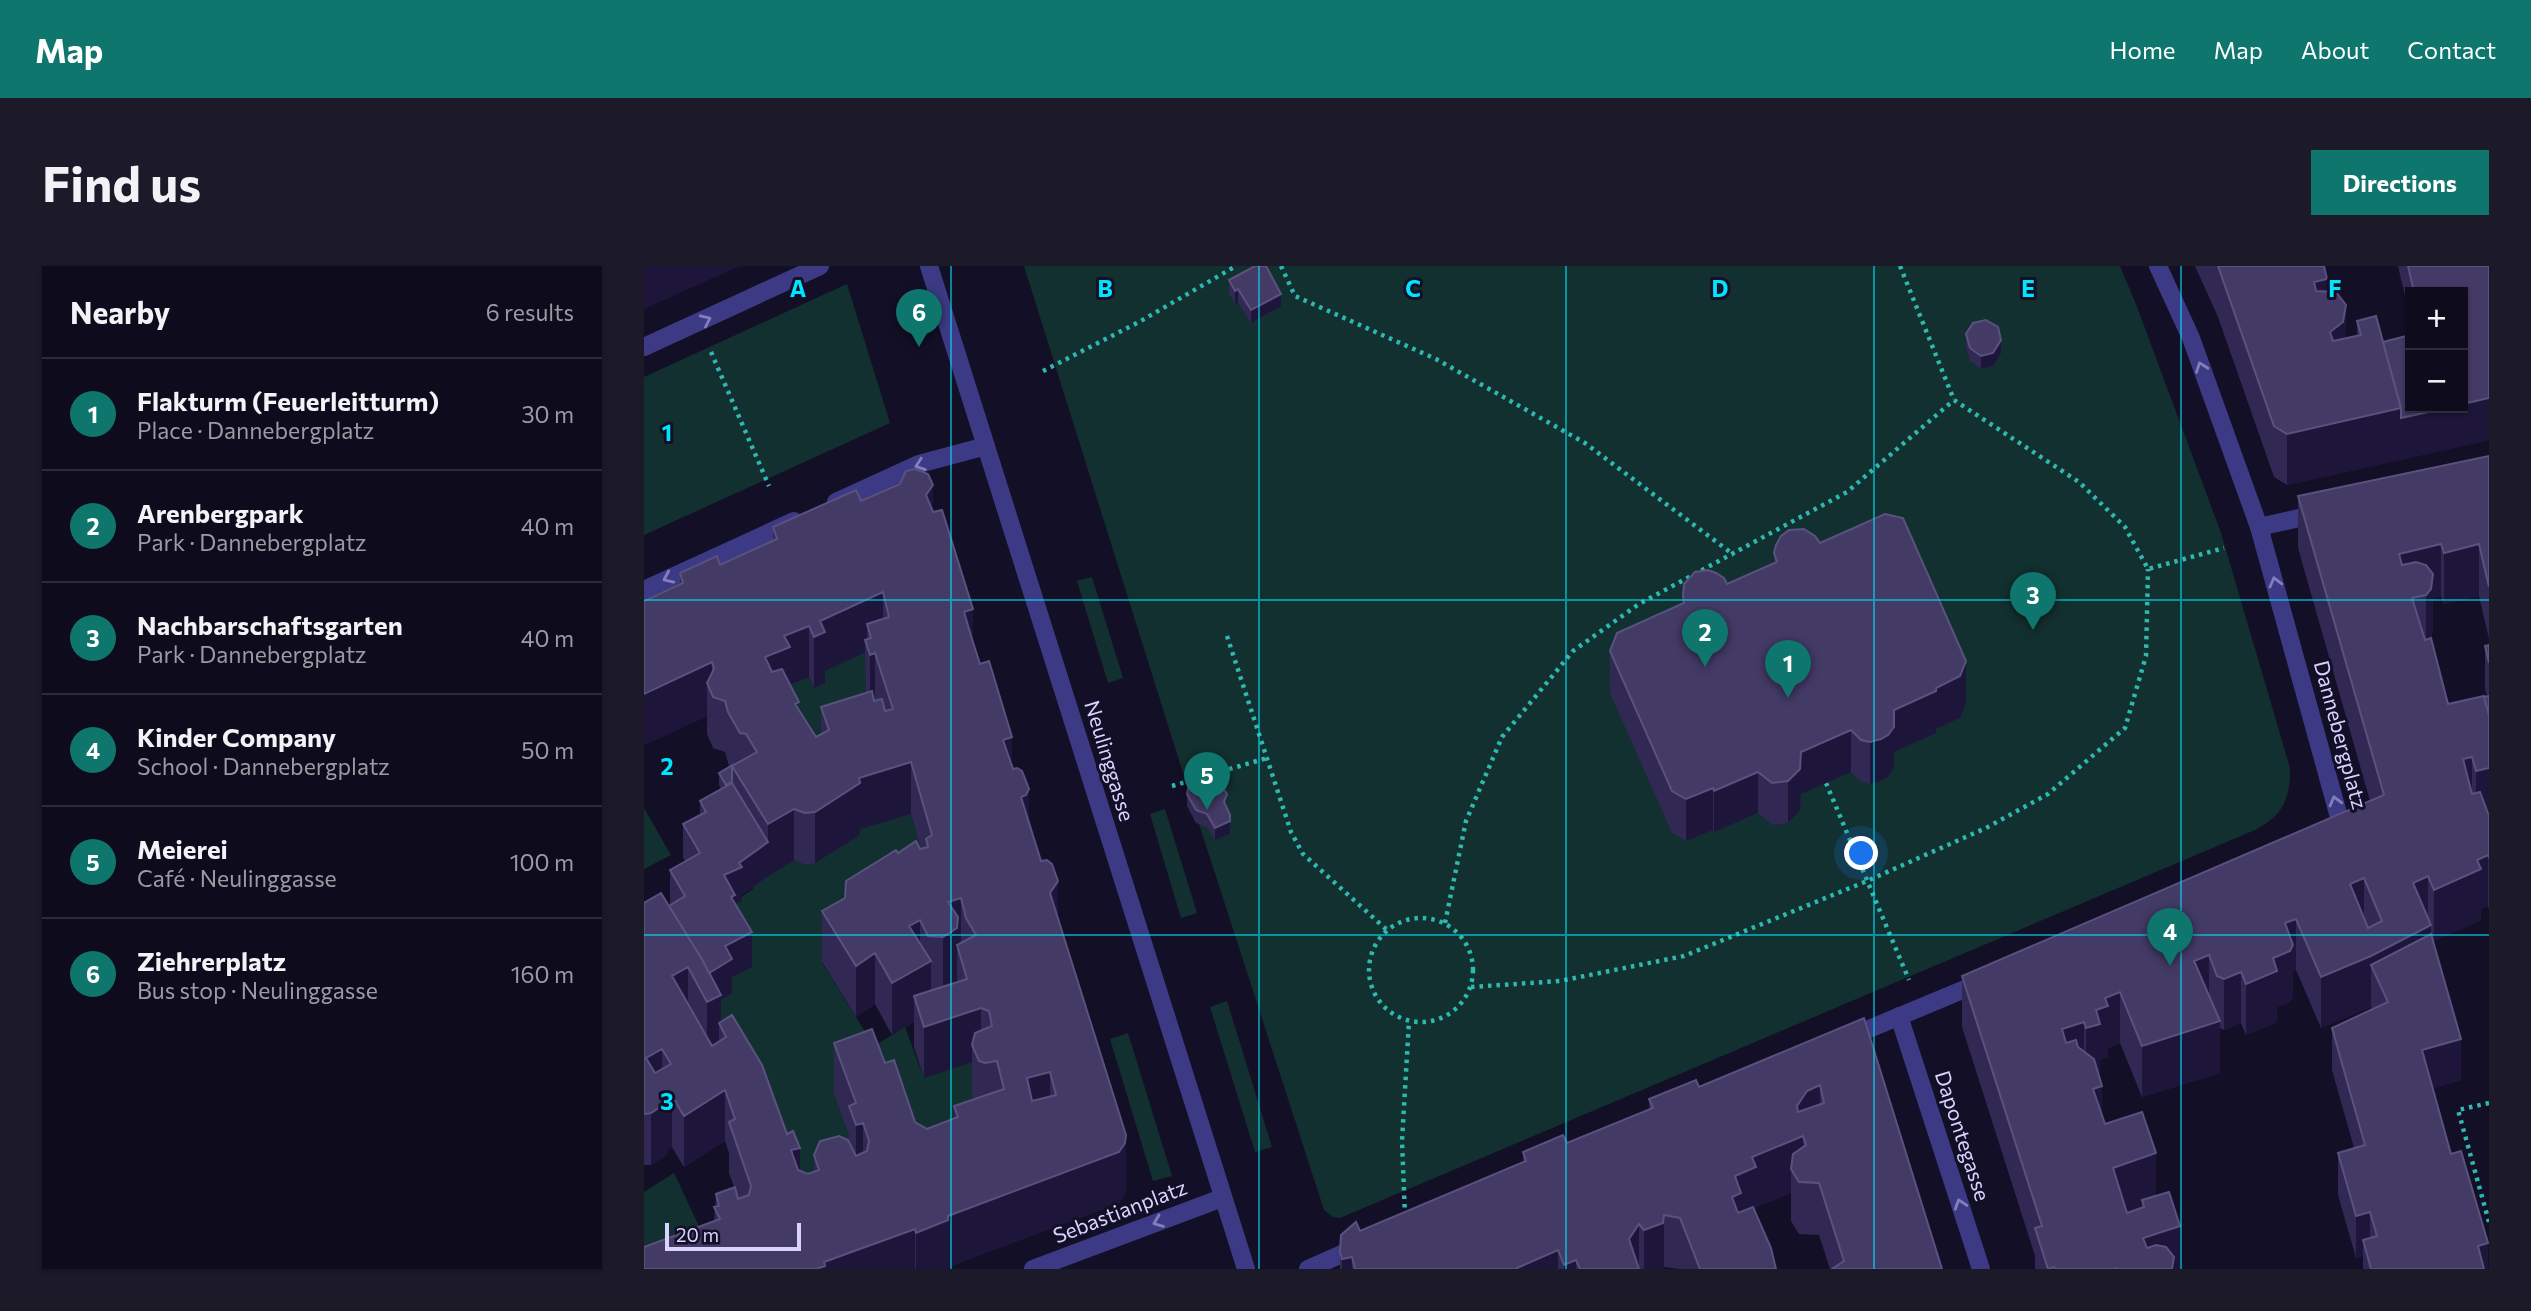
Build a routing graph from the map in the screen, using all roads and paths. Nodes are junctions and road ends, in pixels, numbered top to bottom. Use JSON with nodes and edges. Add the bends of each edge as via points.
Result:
{"nodes":[{"id":1,"x":821,"y":266,"type":"edge"},
{"id":2,"x":929,"y":266,"type":"edge"},
{"id":3,"x":1236,"y":266,"type":"edge"},
{"id":4,"x":1281,"y":266,"type":"edge"},
{"id":5,"x":1900,"y":266,"type":"edge"},
{"id":6,"x":2158,"y":266,"type":"edge"},
{"id":7,"x":699,"y":324,"type":"junction"},
{"id":8,"x":644,"y":347,"type":"edge"},
{"id":9,"x":1043,"y":371,"type":"dead end"},
{"id":10,"x":1954,"y":400,"type":"junction"},
{"id":11,"x":986,"y":446,"type":"junction"},
{"id":12,"x":769,"y":486,"type":"dead end"},
{"id":13,"x":2333,"y":510,"type":"edge"},
{"id":14,"x":2259,"y":527,"type":"junction"},
{"id":15,"x":2224,"y":548,"type":"dead end"},
{"id":16,"x":1734,"y":555,"type":"junction"},
{"id":17,"x":2148,"y":569,"type":"junction"},
{"id":18,"x":644,"y":590,"type":"edge"},
{"id":19,"x":1227,"y":636,"type":"dead end"},
{"id":20,"x":1266,"y":758,"type":"junction"},
{"id":21,"x":1826,"y":783,"type":"dead end"},
{"id":22,"x":1172,"y":786,"type":"dead end"},
{"id":23,"x":2317,"y":839,"type":"edge"},
{"id":24,"x":1867,"y":881,"type":"junction"},
{"id":25,"x":1445,"y":923,"type":"junction"},
{"id":26,"x":1387,"y":930,"type":"junction"},
{"id":27,"x":2004,"y":973,"type":"edge"},
{"id":28,"x":1910,"y":984,"type":"dead end"},
{"id":29,"x":1471,"y":987,"type":"junction"},
{"id":30,"x":1899,"y":1016,"type":"junction"},
{"id":31,"x":1409,"y":1021,"type":"junction"},
{"id":32,"x":1823,"y":1049,"type":"edge"},
{"id":33,"x":2489,"y":1103,"type":"edge"},
{"id":34,"x":1222,"y":1198,"type":"junction"},
{"id":35,"x":2489,"y":1222,"type":"edge"},
{"id":36,"x":1405,"y":1227,"type":"joint"},
{"id":37,"x":1033,"y":1269,"type":"edge"},
{"id":38,"x":1246,"y":1269,"type":"edge"},
{"id":39,"x":1308,"y":1269,"type":"edge"},
{"id":40,"x":1981,"y":1269,"type":"edge"}],
"edges":[{"from":7,"to":1,"type":"street","one_way":true},
{"from":2,"to":11,"type":"street","name":"Neulinggasse"},
{"from":3,"to":9,"type":"path"},
{"from":4,"to":16,"type":"path","via":[[1295,296],[1436,359],[1585,443]]},
{"from":5,"to":10,"type":"path"},
{"from":14,"to":6,"type":"street","name":"Dannebergplatz","one_way":true,"via":[[2191,338]]},
{"from":7,"to":8,"type":"street"},
{"from":7,"to":12,"type":"path"},
{"from":10,"to":16,"type":"path","via":[[1847,492]]},
{"from":10,"to":17,"type":"path","via":[[2079,482],[2125,527]]},
{"from":11,"to":18,"type":"street","one_way":true,"via":[[919,464]]},
{"from":11,"to":34,"type":"street","name":"Neulinggasse"},
{"from":13,"to":14,"type":"street"},
{"from":23,"to":14,"type":"street","name":"Dannebergplatz","one_way":true,"via":[[2342,828]]},
{"from":15,"to":17,"type":"path"},
{"from":16,"to":25,"type":"path","via":[[1639,604],[1573,651],[1502,737],[1466,821]]},
{"from":17,"to":24,"type":"path","via":[[2146,656],[2125,727],[2048,794],[1986,828]]},
{"from":19,"to":20,"type":"path"},
{"from":20,"to":22,"type":"path"},
{"from":20,"to":26,"type":"path","via":[[1303,854]]},
{"from":21,"to":24,"type":"path"},
{"from":24,"to":28,"type":"path"},
{"from":24,"to":29,"type":"path","via":[[1684,956],[1560,981]]},
{"from":25,"to":26,"type":"path","via":[[1415,918]]},
{"from":25,"to":29,"type":"path","via":[[1457,931],[1472,957]]},
{"from":26,"to":31,"type":"path","via":[[1370,958],[1372,990],[1394,1015]]},
{"from":27,"to":30,"type":"street"},
{"from":29,"to":31,"type":"path","via":[[1464,1001],[1447,1016],[1424,1023]]},
{"from":30,"to":32,"type":"street"},
{"from":40,"to":30,"type":"street","name":"Dapontegasse","one_way":true},
{"from":31,"to":36,"type":"path","via":[[1402,1140]]},
{"from":33,"to":35,"type":"path","via":[[2458,1110]]},
{"from":34,"to":37,"type":"street","name":"Sebastianplatz","one_way":true},
{"from":34,"to":38,"type":"street","name":"Neulinggasse"},
{"from":36,"to":39,"type":"street"}]}
